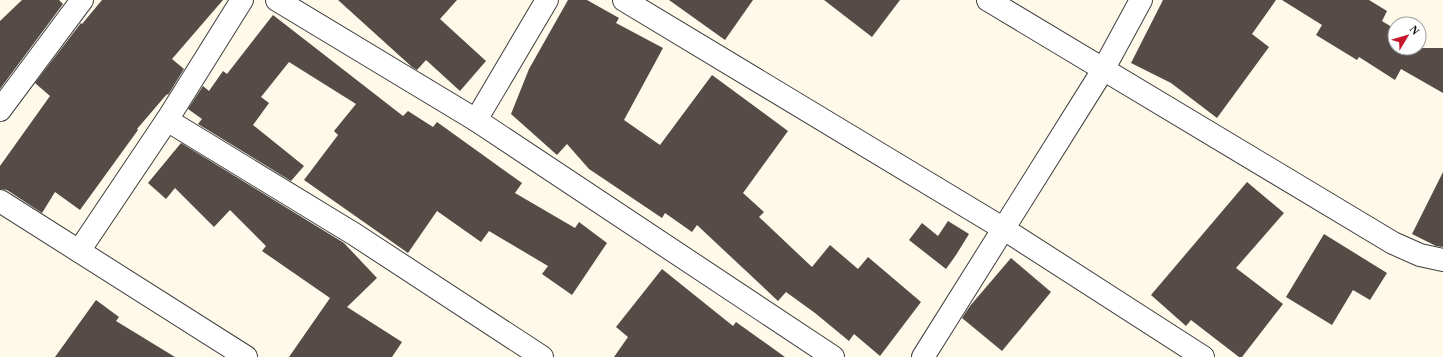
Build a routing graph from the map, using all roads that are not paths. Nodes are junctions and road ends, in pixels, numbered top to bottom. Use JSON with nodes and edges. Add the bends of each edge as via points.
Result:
{"nodes":[{"id":1,"x":82,"y":0,"type":"edge"},
{"id":2,"x":242,"y":0,"type":"edge"},
{"id":3,"x":277,"y":0,"type":"edge"},
{"id":4,"x":547,"y":0,"type":"edge"},
{"id":5,"x":624,"y":0,"type":"edge"},
{"id":6,"x":988,"y":0,"type":"edge"},
{"id":7,"x":1142,"y":0,"type":"edge"},
{"id":8,"x":1103,"y":70,"type":"junction"},
{"id":9,"x":0,"y":110,"type":"edge"},
{"id":10,"x":167,"y":120,"type":"junction"},
{"id":11,"x":476,"y":120,"type":"junction"},
{"id":12,"x":0,"y":202,"type":"edge"},
{"id":13,"x":1004,"y":229,"type":"junction"},
{"id":14,"x":79,"y":251,"type":"junction"},
{"id":15,"x":1443,"y":260,"type":"edge"},
{"id":16,"x":246,"y":357,"type":"edge"},
{"id":17,"x":542,"y":357,"type":"edge"},
{"id":18,"x":833,"y":357,"type":"edge"},
{"id":19,"x":923,"y":357,"type":"edge"},
{"id":20,"x":1203,"y":357,"type":"edge"}],
"edges":[{"from":1,"to":9,"type":"street"},
{"from":2,"to":10,"type":"street"},
{"from":3,"to":11,"type":"street"},
{"from":4,"to":11,"type":"street"},
{"from":5,"to":13,"type":"street"},
{"from":6,"to":8,"type":"street"},
{"from":7,"to":8,"type":"street"},
{"from":8,"to":13,"type":"street"},
{"from":8,"to":15,"type":"street","via":[[1393,243],[1420,255]]},
{"from":10,"to":14,"type":"street"},
{"from":10,"to":17,"type":"street","via":[[354,234]]},
{"from":11,"to":18,"type":"street"},
{"from":12,"to":14,"type":"street"},
{"from":13,"to":19,"type":"street"},
{"from":13,"to":20,"type":"street"},
{"from":14,"to":16,"type":"street"}]}
